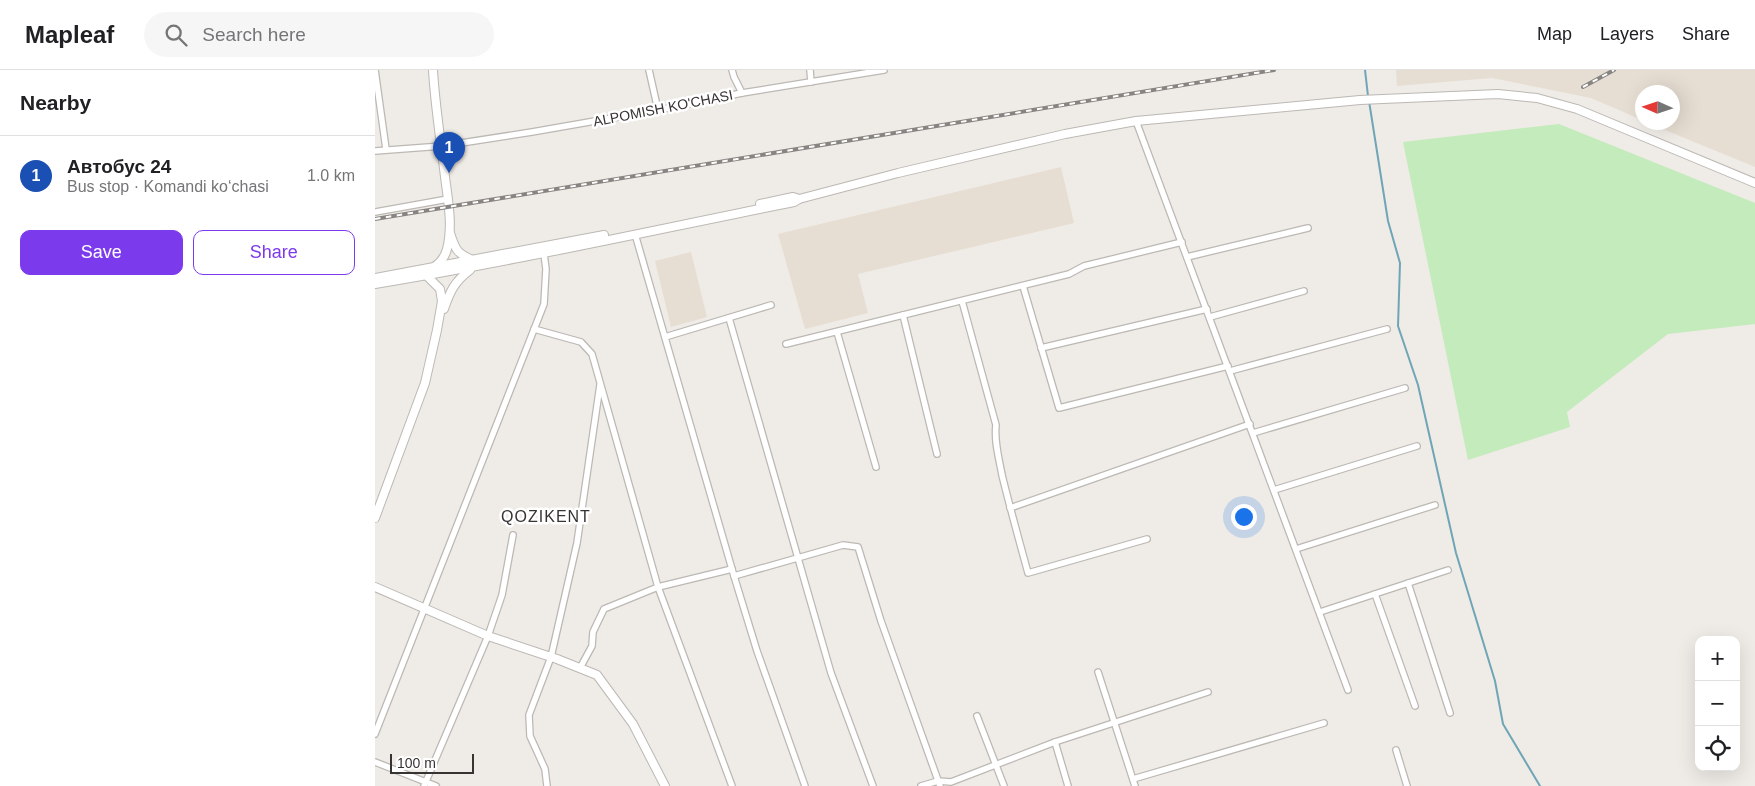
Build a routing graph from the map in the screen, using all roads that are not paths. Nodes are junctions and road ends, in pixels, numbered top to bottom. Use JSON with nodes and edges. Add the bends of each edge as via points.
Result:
{"nodes":[{"id":1,"x":375,"y":70,"type":"edge"},
{"id":2,"x":433,"y":70,"type":"edge"},
{"id":3,"x":649,"y":70,"type":"edge"},
{"id":4,"x":732,"y":70,"type":"edge"},
{"id":5,"x":810,"y":70,"type":"edge"},
{"id":6,"x":885,"y":70,"type":"edge"},
{"id":7,"x":811,"y":82,"type":"junction"},
{"id":8,"x":741,"y":92,"type":"junction"},
{"id":9,"x":658,"y":110,"type":"junction"},
{"id":10,"x":1136,"y":120,"type":"junction"},
{"id":11,"x":442,"y":146,"type":"junction"},
{"id":12,"x":386,"y":149,"type":"junction"},
{"id":13,"x":375,"y":151,"type":"edge"},
{"id":14,"x":1755,"y":183,"type":"edge"},
{"id":15,"x":448,"y":198,"type":"junction"},
{"id":16,"x":799,"y":199,"type":"junction"},
{"id":17,"x":375,"y":212,"type":"edge"},
{"id":18,"x":1308,"y":228,"type":"dead end"},
{"id":19,"x":449,"y":231,"type":"junction"},
{"id":20,"x":635,"y":234,"type":"junction"},
{"id":21,"x":1182,"y":242,"type":"junction"},
{"id":22,"x":544,"y":254,"type":"junction"},
{"id":23,"x":1187,"y":257,"type":"junction"},
{"id":24,"x":474,"y":264,"type":"junction"},
{"id":25,"x":434,"y":268,"type":"junction"},
{"id":26,"x":426,"y":275,"type":"junction"},
{"id":27,"x":375,"y":278,"type":"edge"},
{"id":28,"x":375,"y":284,"type":"edge"},
{"id":29,"x":1023,"y":286,"type":"junction"},
{"id":30,"x":1304,"y":291,"type":"dead end"},
{"id":31,"x":962,"y":300,"type":"junction"},
{"id":32,"x":771,"y":305,"type":"dead end"},
{"id":33,"x":1207,"y":309,"type":"junction"},
{"id":34,"x":903,"y":315,"type":"junction"},
{"id":35,"x":1209,"y":317,"type":"junction"},
{"id":36,"x":729,"y":318,"type":"junction"},
{"id":37,"x":534,"y":328,"type":"junction"},
{"id":38,"x":1387,"y":329,"type":"dead end"},
{"id":39,"x":437,"y":330,"type":"junction"},
{"id":40,"x":837,"y":332,"type":"junction"},
{"id":41,"x":665,"y":337,"type":"junction"},
{"id":42,"x":786,"y":344,"type":"dead end"},
{"id":43,"x":1041,"y":348,"type":"junction"},
{"id":44,"x":1229,"y":368,"type":"junction"},
{"id":45,"x":601,"y":382,"type":"junction"},
{"id":46,"x":1405,"y":388,"type":"dead end"},
{"id":47,"x":1250,"y":424,"type":"junction"},
{"id":48,"x":1253,"y":433,"type":"junction"},
{"id":49,"x":1417,"y":446,"type":"dead end"},
{"id":50,"x":937,"y":454,"type":"dead end"},
{"id":51,"x":876,"y":467,"type":"dead end"},
{"id":52,"x":1274,"y":490,"type":"junction"},
{"id":53,"x":1435,"y":505,"type":"dead end"},
{"id":54,"x":1010,"y":508,"type":"junction"},
{"id":55,"x":375,"y":518,"type":"edge"},
{"id":56,"x":513,"y":535,"type":"dead end"},
{"id":57,"x":1147,"y":539,"type":"dead end"},
{"id":58,"x":1296,"y":549,"type":"junction"},
{"id":59,"x":798,"y":558,"type":"junction"},
{"id":60,"x":732,"y":569,"type":"junction"},
{"id":61,"x":1448,"y":570,"type":"dead end"},
{"id":62,"x":734,"y":576,"type":"junction"},
{"id":63,"x":1408,"y":583,"type":"junction"},
{"id":64,"x":375,"y":587,"type":"edge"},
{"id":65,"x":658,"y":587,"type":"junction"},
{"id":66,"x":1375,"y":594,"type":"junction"},
{"id":67,"x":424,"y":610,"type":"junction"},
{"id":68,"x":1320,"y":612,"type":"junction"},
{"id":69,"x":488,"y":636,"type":"junction"},
{"id":70,"x":551,"y":657,"type":"junction"},
{"id":71,"x":580,"y":668,"type":"junction"},
{"id":72,"x":1098,"y":672,"type":"dead end"},
{"id":73,"x":1348,"y":690,"type":"dead end"},
{"id":74,"x":1208,"y":692,"type":"dead end"},
{"id":75,"x":1415,"y":706,"type":"dead end"},
{"id":76,"x":1450,"y":713,"type":"dead end"},
{"id":77,"x":977,"y":716,"type":"dead end"},
{"id":78,"x":1115,"y":722,"type":"junction"},
{"id":79,"x":1324,"y":723,"type":"dead end"},
{"id":80,"x":375,"y":734,"type":"edge"},
{"id":81,"x":1055,"y":742,"type":"junction"},
{"id":82,"x":1396,"y":750,"type":"dead end"},
{"id":83,"x":375,"y":762,"type":"edge"},
{"id":84,"x":997,"y":764,"type":"junction"},
{"id":85,"x":1133,"y":779,"type":"junction"},
{"id":86,"x":425,"y":784,"type":"edge"},
{"id":87,"x":939,"y":784,"type":"edge"},
{"id":88,"x":436,"y":786,"type":"edge"},
{"id":89,"x":547,"y":786,"type":"edge"},
{"id":90,"x":665,"y":786,"type":"edge"},
{"id":91,"x":732,"y":786,"type":"edge"},
{"id":92,"x":805,"y":786,"type":"edge"},
{"id":93,"x":873,"y":786,"type":"edge"},
{"id":94,"x":921,"y":786,"type":"edge"},
{"id":95,"x":1004,"y":786,"type":"edge"},
{"id":96,"x":1068,"y":786,"type":"edge"},
{"id":97,"x":1135,"y":786,"type":"edge"},
{"id":98,"x":1407,"y":786,"type":"edge"}],
"edges":[{"from":1,"to":12,"type":"street"},
{"from":2,"to":11,"type":"main road"},
{"from":3,"to":9,"type":"street"},
{"from":4,"to":8,"type":"street"},
{"from":5,"to":7,"type":"street"},
{"from":6,"to":7,"type":"street","name":"ALPOMISH KO'CHASI"},
{"from":7,"to":8,"type":"street","name":"ALPOMISH KO'CHASI"},
{"from":8,"to":9,"type":"street","name":"ALPOMISH KO'CHASI"},
{"from":9,"to":11,"type":"street","name":"ALPOMISH KO'CHASI"},
{"from":10,"to":14,"type":"main road","via":[[1360,100],[1498,94],[1537,98],[1577,109]]},
{"from":10,"to":16,"type":"main road","via":[[898,173]]},
{"from":10,"to":21,"type":"street"},
{"from":11,"to":12,"type":"street","name":"ALPOMISH KO'CHASI"},
{"from":11,"to":15,"type":"main road"},
{"from":12,"to":13,"type":"street","name":"ALPOMISH KO'CHASI"},
{"from":15,"to":17,"type":"street"},
{"from":15,"to":19,"type":"main road"},
{"from":16,"to":20,"type":"main road"},
{"from":16,"to":24,"type":"main road","via":[[793,197]]},
{"from":18,"to":23,"type":"street"},
{"from":19,"to":24,"type":"main road","via":[[455,249]]},
{"from":19,"to":25,"type":"main road","via":[[447,250]]},
{"from":20,"to":22,"type":"main road"},
{"from":20,"to":41,"type":"street"},
{"from":21,"to":23,"type":"street"},
{"from":21,"to":29,"type":"street","via":[[1084,266],[1069,274]]},
{"from":22,"to":24,"type":"main road"},
{"from":22,"to":37,"type":"street","via":[[544,304]]},
{"from":23,"to":33,"type":"street"},
{"from":24,"to":25,"type":"main road"},
{"from":24,"to":26,"type":"main road"},
{"from":24,"to":39,"type":"main road","via":[[459,278],[449,294]]},
{"from":25,"to":27,"type":"main road"},
{"from":26,"to":28,"type":"main road"},
{"from":26,"to":39,"type":"main road","via":[[440,289],[442,301]]},
{"from":29,"to":31,"type":"street"},
{"from":29,"to":43,"type":"street"},
{"from":30,"to":35,"type":"street"},
{"from":31,"to":34,"type":"street"},
{"from":31,"to":54,"type":"street","via":[[996,425],[995,436]]},
{"from":32,"to":36,"type":"street"},
{"from":33,"to":35,"type":"street"},
{"from":33,"to":43,"type":"street"},
{"from":34,"to":40,"type":"street"},
{"from":34,"to":50,"type":"street"},
{"from":35,"to":44,"type":"street"},
{"from":36,"to":41,"type":"street"},
{"from":36,"to":59,"type":"street"},
{"from":37,"to":45,"type":"street","via":[[581,342],[592,354]]},
{"from":37,"to":67,"type":"street"},
{"from":38,"to":44,"type":"street"},
{"from":39,"to":55,"type":"main road","via":[[425,383]]},
{"from":40,"to":42,"type":"street"},
{"from":40,"to":51,"type":"street"},
{"from":41,"to":60,"type":"street"},
{"from":43,"to":44,"type":"street","via":[[1059,408]]},
{"from":44,"to":47,"type":"street"},
{"from":45,"to":65,"type":"street"},
{"from":45,"to":70,"type":"street","via":[[577,543]]},
{"from":46,"to":48,"type":"street"},
{"from":47,"to":48,"type":"street"},
{"from":47,"to":54,"type":"street"},
{"from":48,"to":52,"type":"street"},
{"from":49,"to":52,"type":"street"},
{"from":52,"to":58,"type":"street"},
{"from":53,"to":58,"type":"street"},
{"from":54,"to":57,"type":"street","via":[[1027,573]]},
{"from":56,"to":69,"type":"street","via":[[502,595]]},
{"from":58,"to":68,"type":"street"},
{"from":59,"to":62,"type":"street"},
{"from":59,"to":87,"type":"street","via":[[843,545],[858,547]]},
{"from":59,"to":93,"type":"street","via":[[831,673]]},
{"from":60,"to":62,"type":"street"},
{"from":60,"to":65,"type":"street"},
{"from":61,"to":63,"type":"street"},
{"from":62,"to":92,"type":"street"},
{"from":63,"to":66,"type":"street"},
{"from":63,"to":76,"type":"street"},
{"from":64,"to":67,"type":"main road"},
{"from":65,"to":71,"type":"street","via":[[603,609],[593,632],[592,646]]},
{"from":65,"to":91,"type":"street"},
{"from":66,"to":68,"type":"street"},
{"from":66,"to":75,"type":"street"},
{"from":67,"to":69,"type":"main road"},
{"from":67,"to":80,"type":"street"},
{"from":68,"to":73,"type":"street"},
{"from":69,"to":70,"type":"main road"},
{"from":69,"to":86,"type":"street"},
{"from":70,"to":71,"type":"main road"},
{"from":70,"to":89,"type":"street","via":[[529,715],[530,736],[545,769]]},
{"from":71,"to":90,"type":"main road","via":[[597,675],[633,724]]},
{"from":72,"to":78,"type":"street"},
{"from":74,"to":78,"type":"street"},
{"from":77,"to":84,"type":"street"},
{"from":78,"to":81,"type":"street"},
{"from":78,"to":85,"type":"street"},
{"from":79,"to":85,"type":"street"},
{"from":81,"to":84,"type":"street"},
{"from":81,"to":96,"type":"street"},
{"from":82,"to":98,"type":"street"},
{"from":83,"to":86,"type":"street"},
{"from":84,"to":87,"type":"street"},
{"from":84,"to":95,"type":"street"},
{"from":85,"to":97,"type":"street"},
{"from":86,"to":88,"type":"street"},
{"from":87,"to":94,"type":"street"}]}
